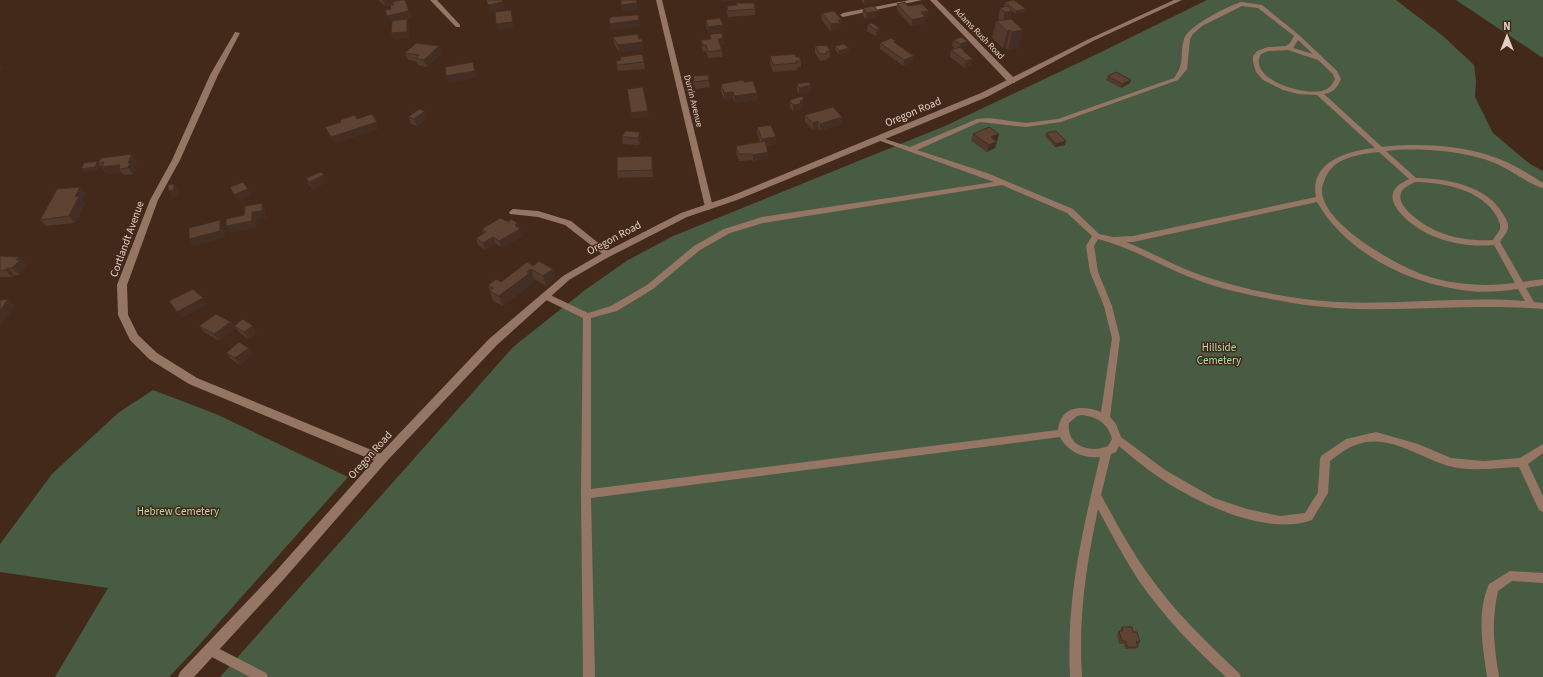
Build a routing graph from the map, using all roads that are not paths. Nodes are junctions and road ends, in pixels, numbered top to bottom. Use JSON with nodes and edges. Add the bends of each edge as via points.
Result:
{"nodes":[{"id":1,"x":433,"y":0,"type":"edge"},
{"id":2,"x":659,"y":0,"type":"edge"},
{"id":3,"x":919,"y":0,"type":"edge"},
{"id":4,"x":933,"y":0,"type":"edge"},
{"id":5,"x":1179,"y":0,"type":"edge"},
{"id":6,"x":843,"y":15,"type":"dead end"},
{"id":7,"x":458,"y":26,"type":"dead end"},
{"id":8,"x":238,"y":33,"type":"dead end"},
{"id":9,"x":1297,"y":36,"type":"junction"},
{"id":10,"x":1288,"y":48,"type":"junction"},
{"id":11,"x":1326,"y":62,"type":"junction"},
{"id":12,"x":1012,"y":81,"type":"junction"},
{"id":13,"x":1319,"y":93,"type":"junction"},
{"id":14,"x":879,"y":140,"type":"junction"},
{"id":15,"x":1380,"y":149,"type":"junction"},
{"id":16,"x":910,"y":150,"type":"junction"},
{"id":17,"x":1414,"y":180,"type":"junction"},
{"id":18,"x":1002,"y":183,"type":"junction"},
{"id":19,"x":1543,"y":186,"type":"edge"},
{"id":20,"x":1320,"y":199,"type":"junction"},
{"id":21,"x":709,"y":207,"type":"junction"},
{"id":22,"x":513,"y":212,"type":"dead end"},
{"id":23,"x":1096,"y":236,"type":"junction"},
{"id":24,"x":1112,"y":239,"type":"junction"},
{"id":25,"x":1496,"y":242,"type":"junction"},
{"id":26,"x":608,"y":254,"type":"junction"},
{"id":27,"x":1543,"y":282,"type":"edge"},
{"id":28,"x":1521,"y":285,"type":"junction"},
{"id":29,"x":545,"y":296,"type":"junction"},
{"id":30,"x":1531,"y":304,"type":"junction"},
{"id":31,"x":1543,"y":306,"type":"edge"},
{"id":32,"x":587,"y":316,"type":"junction"},
{"id":33,"x":1105,"y":419,"type":"junction"},
{"id":34,"x":1064,"y":433,"type":"junction"},
{"id":35,"x":1117,"y":439,"type":"junction"},
{"id":36,"x":1543,"y":448,"type":"edge"},
{"id":37,"x":1106,"y":453,"type":"junction"},
{"id":38,"x":382,"y":460,"type":"junction"},
{"id":39,"x":1522,"y":462,"type":"junction"},
{"id":40,"x":586,"y":494,"type":"junction"},
{"id":41,"x":1096,"y":495,"type":"junction"},
{"id":42,"x":1543,"y":507,"type":"edge"},
{"id":43,"x":1543,"y":578,"type":"edge"},
{"id":44,"x":210,"y":650,"type":"junction"},
{"id":45,"x":185,"y":677,"type":"edge"},
{"id":46,"x":262,"y":677,"type":"edge"},
{"id":47,"x":588,"y":677,"type":"edge"},
{"id":48,"x":1076,"y":677,"type":"edge"},
{"id":49,"x":1235,"y":677,"type":"edge"},
{"id":50,"x":1493,"y":677,"type":"edge"}],
"edges":[{"from":1,"to":7,"type":"street"},
{"from":2,"to":21,"type":"street","name":"Durrin Avenue"},
{"from":3,"to":6,"type":"lane"},
{"from":4,"to":12,"type":"street","name":"Adams Rush Road"},
{"from":5,"to":12,"type":"street","name":"Oregon Road","via":[[1091,40]]},
{"from":8,"to":38,"type":"street","name":"Cortlandt Avenue","via":[[214,76],[176,160],[154,200],[122,285],[123,315],[134,336],[153,356],[193,381]]},
{"from":9,"to":10,"type":"lane"},
{"from":9,"to":11,"type":"lane"},
{"from":9,"to":16,"type":"lane","via":[[1260,6],[1241,4],[1200,25],[1190,33],[1184,69],[1176,79],[1059,121],[1026,125],[979,120]]},
{"from":10,"to":11,"type":"lane"},
{"from":10,"to":13,"type":"lane","via":[[1260,52],[1256,62],[1262,75],[1289,90]]},
{"from":11,"to":13,"type":"lane","via":[[1338,79],[1330,90]]},
{"from":12,"to":14,"type":"street","name":"Oregon Road"},
{"from":13,"to":15,"type":"lane"},
{"from":14,"to":16,"type":"lane"},
{"from":14,"to":21,"type":"street","name":"Oregon Road"},
{"from":15,"to":17,"type":"lane"},
{"from":15,"to":19,"type":"lane","via":[[1430,147],[1461,151],[1487,157]]},
{"from":15,"to":20,"type":"lane","via":[[1347,156],[1325,170],[1318,187]]},
{"from":16,"to":18,"type":"lane"},
{"from":17,"to":25,"type":"lane","via":[[1454,185],[1487,200],[1496,208],[1504,223],[1504,229]]},
{"from":17,"to":25,"type":"lane","via":[[1398,188],[1396,195],[1402,210],[1410,219],[1422,227],[1452,239],[1468,243]]},
{"from":18,"to":23,"type":"lane","via":[[1070,211]]},
{"from":18,"to":32,"type":"lane","via":[[762,220],[727,231],[697,248],[644,291],[614,309]]},
{"from":20,"to":24,"type":"lane","via":[[1133,239]]},
{"from":20,"to":28,"type":"lane","via":[[1338,225],[1352,238],[1391,264],[1416,275],[1443,284],[1472,288]]},
{"from":21,"to":26,"type":"street","name":"Oregon Road","via":[[684,215]]},
{"from":22,"to":26,"type":"lane","via":[[538,214],[568,223]]},
{"from":23,"to":24,"type":"lane"},
{"from":23,"to":33,"type":"lane","via":[[1090,246],[1094,272],[1108,306],[1116,338]]},
{"from":24,"to":30,"type":"lane","via":[[1193,276],[1307,302],[1394,306],[1512,302]]},
{"from":25,"to":28,"type":"lane"},
{"from":26,"to":29,"type":"street","name":"Oregon Road","via":[[566,278]]},
{"from":27,"to":28,"type":"lane"},
{"from":28,"to":30,"type":"lane"},
{"from":29,"to":32,"type":"lane"},
{"from":29,"to":38,"type":"street","name":"Oregon Road","via":[[493,342]]},
{"from":30,"to":31,"type":"lane"},
{"from":32,"to":40,"type":"lane"},
{"from":33,"to":34,"type":"lane","via":[[1090,412],[1074,412],[1064,420]]},
{"from":33,"to":35,"type":"lane","via":[[1116,432]]},
{"from":34,"to":37,"type":"lane","via":[[1067,440],[1081,451]]},
{"from":34,"to":40,"type":"lane"},
{"from":35,"to":37,"type":"lane","via":[[1112,449]]},
{"from":35,"to":39,"type":"lane","via":[[1161,473],[1211,502],[1247,514],[1280,521],[1308,517],[1323,493],[1325,460],[1350,442],[1376,436],[1418,448],[1450,462],[1484,465]]},
{"from":36,"to":39,"type":"lane"},
{"from":37,"to":41,"type":"lane"},
{"from":38,"to":44,"type":"street","name":"Oregon Road"},
{"from":39,"to":42,"type":"lane"},
{"from":40,"to":47,"type":"lane"},
{"from":41,"to":48,"type":"lane","via":[[1082,557],[1075,637]]},
{"from":41,"to":49,"type":"lane","via":[[1143,576],[1174,617]]},
{"from":43,"to":50,"type":"lane","via":[[1510,576],[1493,588],[1488,611],[1487,636]]},
{"from":44,"to":45,"type":"street","name":"Oregon Road"},
{"from":44,"to":46,"type":"lane"}]}
